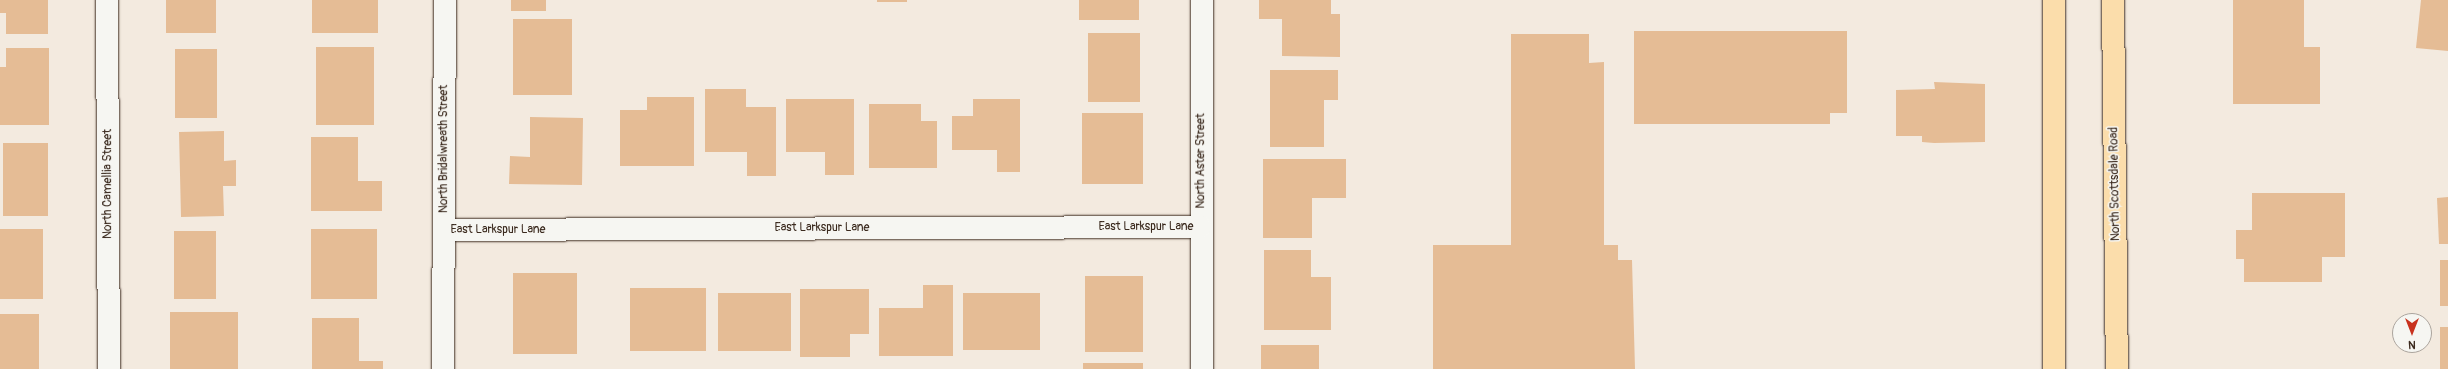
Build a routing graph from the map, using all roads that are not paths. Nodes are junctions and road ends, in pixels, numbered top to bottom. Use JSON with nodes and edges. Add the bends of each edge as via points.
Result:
{"nodes":[{"id":1,"x":107,"y":0,"type":"edge"},
{"id":2,"x":445,"y":0,"type":"edge"},
{"id":3,"x":1202,"y":0,"type":"edge"},
{"id":4,"x":2054,"y":0,"type":"edge"},
{"id":5,"x":2113,"y":0,"type":"edge"},
{"id":6,"x":1200,"y":227,"type":"junction"},
{"id":7,"x":444,"y":230,"type":"junction"},
{"id":8,"x":109,"y":369,"type":"edge"},
{"id":9,"x":443,"y":369,"type":"edge"},
{"id":10,"x":1202,"y":369,"type":"edge"},
{"id":11,"x":2054,"y":369,"type":"edge"},
{"id":12,"x":2116,"y":369,"type":"edge"}],
"edges":[{"from":1,"to":8,"type":"street","name":"North Camellia Street"},
{"from":2,"to":7,"type":"street","name":"North Bridalwreath Street"},
{"from":3,"to":6,"type":"street","name":"North Aster Street"},
{"from":4,"to":11,"type":"main road"},
{"from":5,"to":12,"type":"main road","name":"North Scottsdale Road"},
{"from":6,"to":7,"type":"street","name":"East Larkspur Lane"},
{"from":6,"to":10,"type":"street","name":"North Aster Street"},
{"from":7,"to":9,"type":"street","name":"North Bridalwreath Street"}]}
